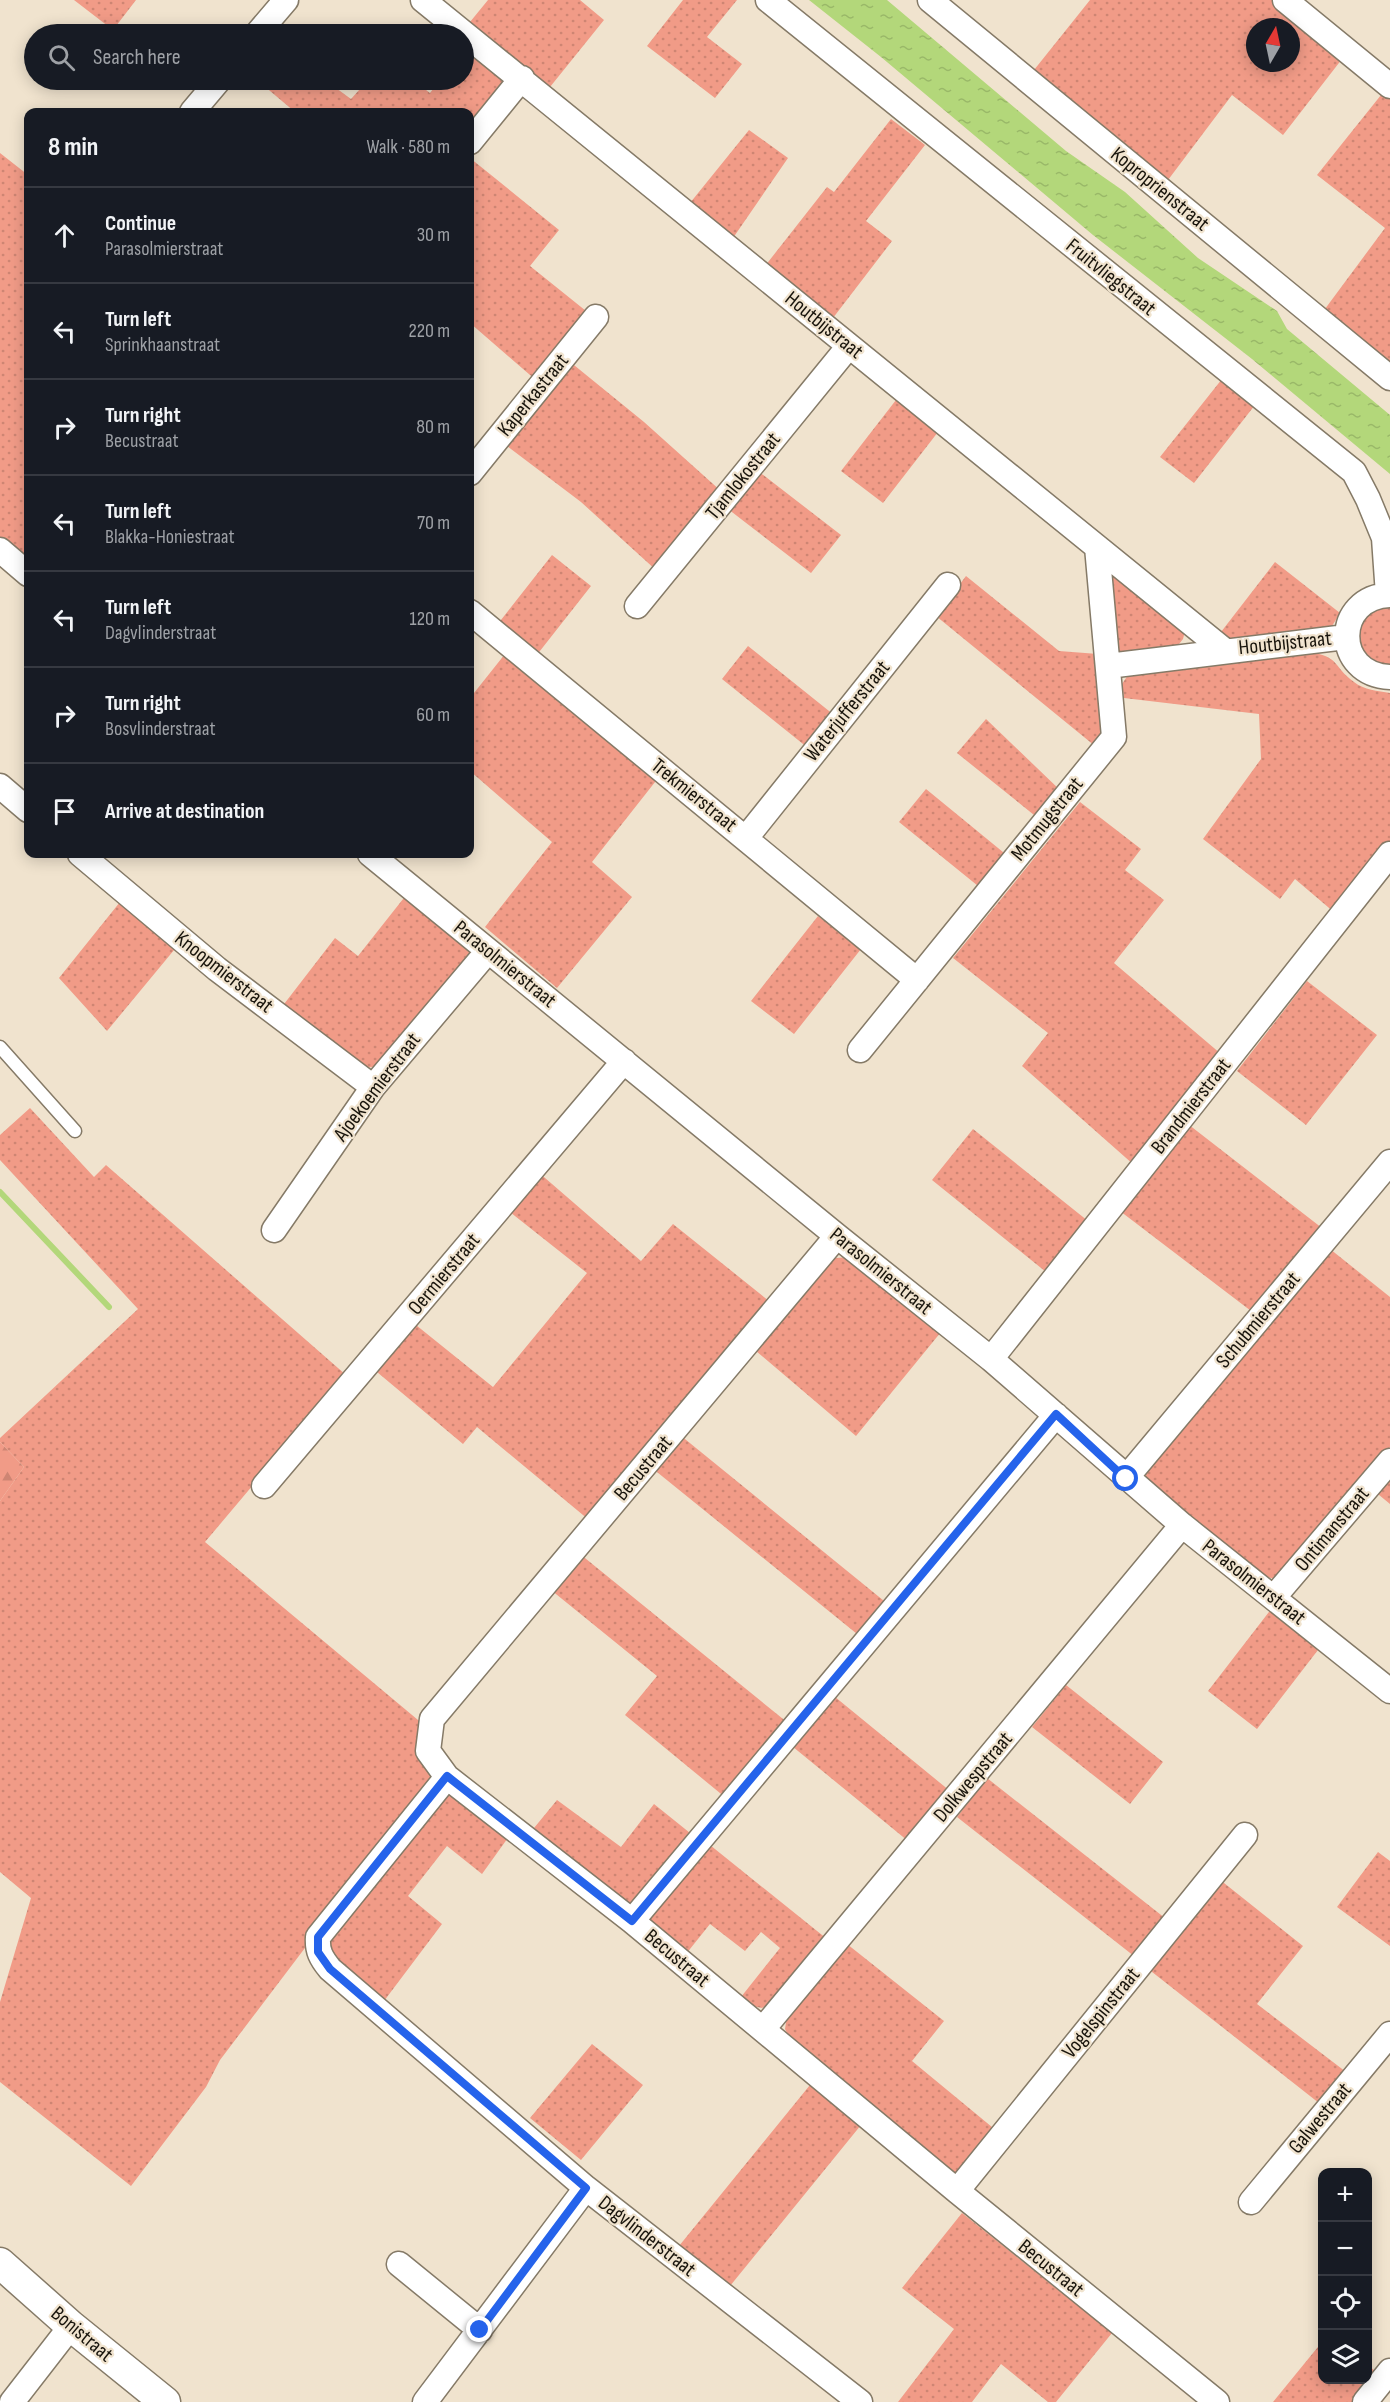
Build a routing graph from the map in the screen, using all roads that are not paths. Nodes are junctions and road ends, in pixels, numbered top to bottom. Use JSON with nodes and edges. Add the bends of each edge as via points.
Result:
{"nodes":[{"id":1,"x":286,"y":0,"type":"edge"},
{"id":2,"x":423,"y":0,"type":"edge"},
{"id":3,"x":768,"y":0,"type":"edge"},
{"id":4,"x":930,"y":0,"type":"edge"},
{"id":5,"x":1285,"y":0,"type":"edge"},
{"id":6,"x":266,"y":24,"type":"edge"},
{"id":7,"x":453,"y":24,"type":"edge"},
{"id":8,"x":474,"y":40,"type":"edge"},
{"id":9,"x":522,"y":78,"type":"junction"},
{"id":10,"x":1390,"y":86,"type":"edge"},
{"id":11,"x":211,"y":90,"type":"edge"},
{"id":12,"x":195,"y":108,"type":"edge"},
{"id":13,"x":474,"y":137,"type":"edge"},
{"id":14,"x":596,"y":317,"type":"dead end"},
{"id":15,"x":849,"y":346,"type":"junction"},
{"id":16,"x":1390,"y":378,"type":"edge"},
{"id":17,"x":474,"y":467,"type":"edge"},
{"id":18,"x":1097,"y":547,"type":"junction"},
{"id":19,"x":0,"y":550,"type":"edge"},
{"id":20,"x":24,"y":571,"type":"edge"},
{"id":21,"x":948,"y":585,"type":"dead end"},
{"id":22,"x":1389,"y":595,"type":"edge"},
{"id":23,"x":637,"y":606,"type":"dead end"},
{"id":24,"x":474,"y":615,"type":"edge"},
{"id":25,"x":1346,"y":637,"type":"junction"},
{"id":26,"x":1224,"y":650,"type":"junction"},
{"id":27,"x":1108,"y":666,"type":"junction"},
{"id":28,"x":1390,"y":677,"type":"edge"},
{"id":29,"x":0,"y":786,"type":"edge"},
{"id":30,"x":24,"y":801,"type":"edge"},
{"id":31,"x":746,"y":838,"type":"junction"},
{"id":32,"x":1390,"y":854,"type":"edge"},
{"id":33,"x":85,"y":858,"type":"edge"},
{"id":34,"x":375,"y":858,"type":"edge"},
{"id":35,"x":488,"y":951,"type":"junction"},
{"id":36,"x":917,"y":980,"type":"junction"},
{"id":37,"x":0,"y":1047,"type":"edge"},
{"id":38,"x":860,"y":1050,"type":"dead end"},
{"id":39,"x":624,"y":1061,"type":"junction"},
{"id":40,"x":373,"y":1087,"type":"junction"},
{"id":41,"x":75,"y":1131,"type":"dead end"},
{"id":42,"x":1390,"y":1162,"type":"edge"},
{"id":43,"x":274,"y":1230,"type":"dead end"},
{"id":44,"x":837,"y":1236,"type":"junction"},
{"id":45,"x":992,"y":1359,"type":"junction"},
{"id":46,"x":1056,"y":1414,"type":"junction"},
{"id":47,"x":1390,"y":1461,"type":"edge"},
{"id":48,"x":1126,"y":1479,"type":"junction"},
{"id":49,"x":264,"y":1486,"type":"dead end"},
{"id":50,"x":1182,"y":1525,"type":"junction"},
{"id":51,"x":1274,"y":1598,"type":"junction"},
{"id":52,"x":1390,"y":1691,"type":"edge"},
{"id":53,"x":447,"y":1776,"type":"junction"},
{"id":54,"x":1245,"y":1835,"type":"dead end"},
{"id":55,"x":632,"y":1921,"type":"junction"},
{"id":56,"x":763,"y":2030,"type":"junction"},
{"id":57,"x":1390,"y":2034,"type":"edge"},
{"id":58,"x":586,"y":2188,"type":"junction"},
{"id":59,"x":957,"y":2191,"type":"junction"},
{"id":60,"x":1251,"y":2202,"type":"dead end"},
{"id":61,"x":0,"y":2264,"type":"edge"},
{"id":62,"x":399,"y":2264,"type":"dead end"},
{"id":63,"x":71,"y":2326,"type":"junction"},
{"id":64,"x":480,"y":2330,"type":"junction"},
{"id":65,"x":1390,"y":2370,"type":"edge"},
{"id":66,"x":12,"y":2402,"type":"edge"},
{"id":67,"x":165,"y":2402,"type":"edge"},
{"id":68,"x":425,"y":2402,"type":"edge"},
{"id":69,"x":860,"y":2402,"type":"edge"},
{"id":70,"x":1217,"y":2402,"type":"edge"},
{"id":71,"x":1365,"y":2402,"type":"edge"}],
"edges":[{"from":1,"to":6,"type":"street"},
{"from":2,"to":7,"type":"street","name":"Houtbijstraat"},
{"from":3,"to":22,"type":"street","name":"Fruitvliegstraat","via":[[1353,472],[1384,538]]},
{"from":4,"to":16,"type":"street","name":"Koproprienstraat"},
{"from":5,"to":10,"type":"street"},
{"from":8,"to":9,"type":"street","name":"Houtbijstraat"},
{"from":9,"to":13,"type":"street"},
{"from":9,"to":15,"type":"street","name":"Houtbijstraat"},
{"from":11,"to":12,"type":"street"},
{"from":14,"to":17,"type":"street","name":"Kaperkastraat"},
{"from":15,"to":18,"type":"street","name":"Houtbijstraat"},
{"from":15,"to":23,"type":"street","name":"Tjamlokostraat"},
{"from":18,"to":26,"type":"street","name":"Houtbijstraat"},
{"from":18,"to":27,"type":"street","name":"Motmugstraat"},
{"from":19,"to":20,"type":"street"},
{"from":21,"to":31,"type":"street","name":"Waterjufferstraat"},
{"from":22,"to":25,"type":"street","via":[[1367,600],[1359,607]]},
{"from":24,"to":31,"type":"street","name":"Trekmierstraat"},
{"from":25,"to":26,"type":"street","name":"Houtbijstraat"},
{"from":25,"to":28,"type":"street","via":[[1356,663],[1367,671]]},
{"from":26,"to":27,"type":"street","name":"Houtbijstraat"},
{"from":27,"to":36,"type":"street","name":"Motmugstraat","via":[[1114,737]]},
{"from":29,"to":30,"type":"street"},
{"from":31,"to":36,"type":"street","name":"Trekmierstraat"},
{"from":32,"to":45,"type":"street","name":"Brandmierstraat"},
{"from":33,"to":40,"type":"street","name":"Knoopmierstraat","via":[[217,969]]},
{"from":34,"to":35,"type":"street","name":"Parasolmierstraat"},
{"from":35,"to":39,"type":"street","name":"Parasolmierstraat"},
{"from":35,"to":40,"type":"street","name":"Ajoekoemierstraat"},
{"from":36,"to":38,"type":"street","name":"Motmugstraat"},
{"from":37,"to":41,"type":"lane"},
{"from":39,"to":44,"type":"street","name":"Parasolmierstraat"},
{"from":39,"to":49,"type":"street","name":"Oermierstraat"},
{"from":40,"to":43,"type":"street","name":"Ajoekoemierstraat"},
{"from":42,"to":48,"type":"street","name":"Schubmierstraat"},
{"from":44,"to":45,"type":"street","name":"Parasolmierstraat"},
{"from":44,"to":53,"type":"street","name":"Becustraat","via":[[432,1719],[428,1751]]},
{"from":45,"to":46,"type":"street","name":"Parasolmierstraat"},
{"from":46,"to":48,"type":"street","name":"Parasolmierstraat"},
{"from":46,"to":55,"type":"street"},
{"from":47,"to":51,"type":"street","name":"Ontimanstraat"},
{"from":48,"to":50,"type":"street","name":"Parasolmierstraat"},
{"from":50,"to":51,"type":"street","name":"Parasolmierstraat"},
{"from":50,"to":56,"type":"street","name":"Dolkwespstraat"},
{"from":51,"to":52,"type":"street","name":"Parasolmierstraat"},
{"from":53,"to":55,"type":"street","name":"Becustraat"},
{"from":53,"to":58,"type":"street","name":"Dagvlinderstraat","via":[[318,1937],[318,1952],[330,1969]]},
{"from":54,"to":59,"type":"street","name":"Vogelspinstraat"},
{"from":55,"to":56,"type":"street","name":"Becustraat"},
{"from":56,"to":59,"type":"street","name":"Becustraat"},
{"from":57,"to":60,"type":"street","name":"Galwestraat"},
{"from":58,"to":64,"type":"street"},
{"from":58,"to":69,"type":"street","name":"Dagvlinderstraat"},
{"from":59,"to":70,"type":"street","name":"Becustraat"},
{"from":61,"to":63,"type":"street","name":"Bonistraat"},
{"from":62,"to":64,"type":"street"},
{"from":63,"to":66,"type":"street"},
{"from":63,"to":67,"type":"street","name":"Bonistraat"},
{"from":64,"to":68,"type":"street"},
{"from":65,"to":71,"type":"street"}]}
